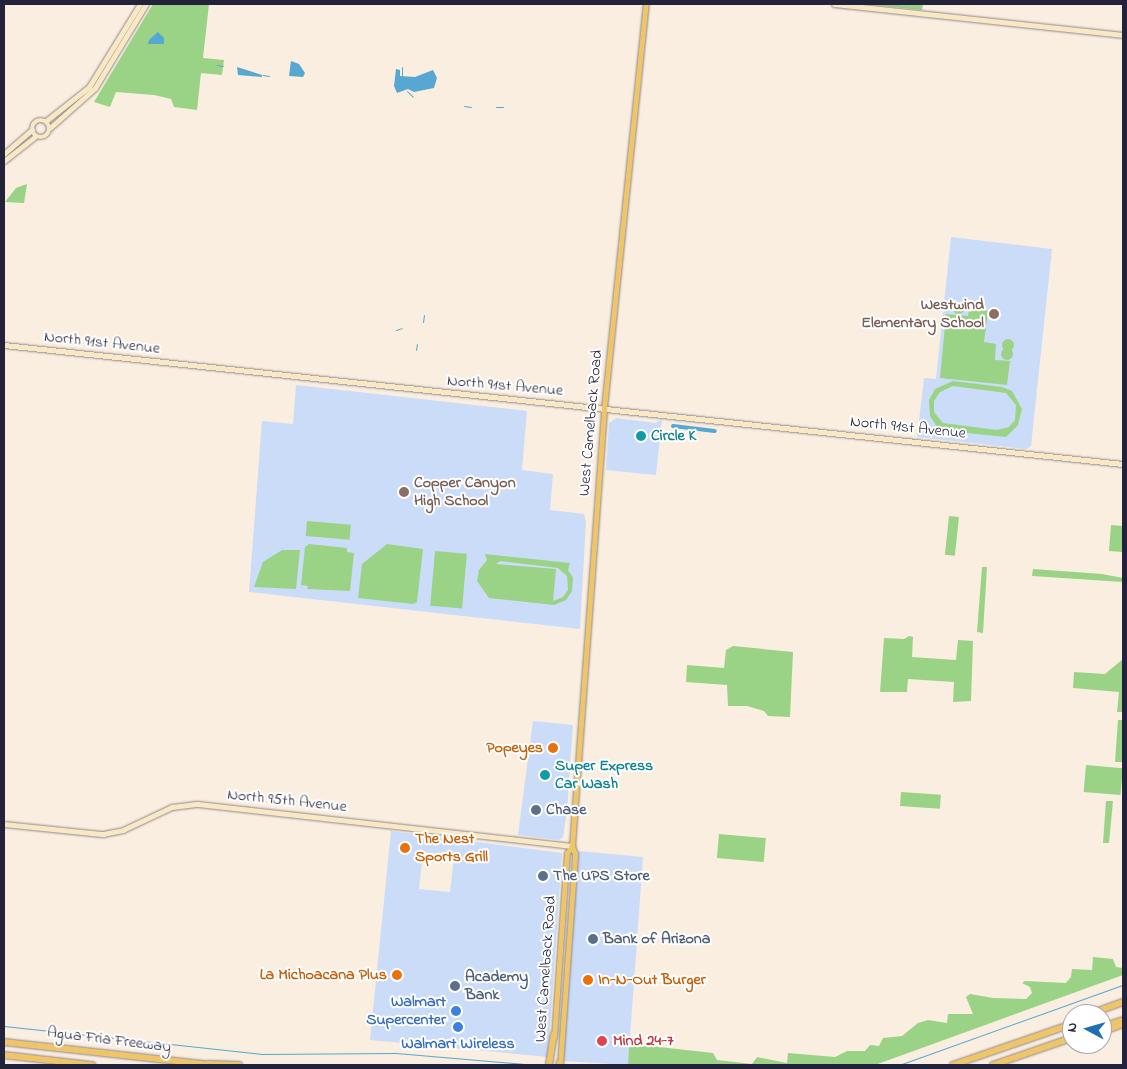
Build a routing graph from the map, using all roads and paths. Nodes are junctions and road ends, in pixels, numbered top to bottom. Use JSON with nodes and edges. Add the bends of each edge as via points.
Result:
{"nodes":[{"id":1,"x":140,"y":4,"type":"edge"},
{"id":2,"x":146,"y":4,"type":"edge"},
{"id":3,"x":646,"y":4,"type":"edge"},
{"id":4,"x":834,"y":4,"type":"edge"},
{"id":5,"x":1123,"y":35,"type":"edge"},
{"id":6,"x":46,"y":121,"type":"junction"},
{"id":7,"x":50,"y":128,"type":"junction"},
{"id":8,"x":32,"y":130,"type":"junction"},
{"id":9,"x":36,"y":137,"type":"junction"},
{"id":10,"x":4,"y":154,"type":"edge"},
{"id":11,"x":4,"y":161,"type":"edge"},
{"id":12,"x":4,"y":346,"type":"edge"},
{"id":13,"x":604,"y":408,"type":"junction"},
{"id":14,"x":1123,"y":464,"type":"edge"},
{"id":15,"x":4,"y":824,"type":"edge"},
{"id":16,"x":572,"y":846,"type":"junction"},
{"id":17,"x":570,"y":921,"type":"junction"},
{"id":18,"x":560,"y":955,"type":"junction"},
{"id":19,"x":563,"y":1009,"type":"junction"},
{"id":20,"x":1062,"y":1026,"type":"edge"},
{"id":21,"x":554,"y":1035,"type":"joint"},
{"id":22,"x":4,"y":1040,"type":"edge"},
{"id":23,"x":1062,"y":1042,"type":"edge"},
{"id":24,"x":4,"y":1057,"type":"edge"},
{"id":25,"x":204,"y":1064,"type":"edge"},
{"id":26,"x":560,"y":1064,"type":"edge"},
{"id":27,"x":92,"y":1065,"type":"edge"},
{"id":28,"x":211,"y":1065,"type":"edge"},
{"id":29,"x":239,"y":1065,"type":"edge"},
{"id":30,"x":550,"y":1065,"type":"edge"},
{"id":31,"x":953,"y":1065,"type":"edge"},
{"id":32,"x":993,"y":1065,"type":"edge"}],
"edges":[{"from":1,"to":6,"type":"street","via":[[89,87]]},
{"from":2,"to":7,"type":"street","via":[[95,88]]},
{"from":3,"to":13,"type":"main road","name":"West Camelback Road"},
{"from":4,"to":5,"type":"street"},
{"from":6,"to":7,"type":"street"},
{"from":6,"to":8,"type":"street","via":[[36,122]]},
{"from":7,"to":9,"type":"street","via":[[45,138]]},
{"from":8,"to":9,"type":"street"},
{"from":8,"to":10,"type":"street"},
{"from":9,"to":11,"type":"street"},
{"from":12,"to":13,"type":"street","name":"North 91st Avenue"},
{"from":13,"to":14,"type":"street","name":"North 91st Avenue"},
{"from":13,"to":16,"type":"main road","name":"West Camelback Road"},
{"from":15,"to":16,"type":"street","name":"North 95th Avenue","via":[[102,834],[123,830],[172,807],[198,804]]},
{"from":16,"to":17,"type":"main road","name":"West Camelback Road","via":[[575,854]]},
{"from":16,"to":18,"type":"main road","name":"West Camelback Road","via":[[567,853]]},
{"from":17,"to":18,"type":"main road"},
{"from":17,"to":19,"type":"main road","name":"West Camelback Road"},
{"from":18,"to":19,"type":"main road","via":[[563,963]]},
{"from":18,"to":21,"type":"main road","name":"West Camelback Road"},
{"from":19,"to":26,"type":"main road","name":"West Camelback Road"},
{"from":20,"to":31,"type":"highway"},
{"from":21,"to":30,"type":"highway"},
{"from":22,"to":25,"type":"highway","name":"Agua Fria Freeway"},
{"from":23,"to":32,"type":"highway"},
{"from":24,"to":27,"type":"highway","name":"Agua Fria Freeway"},
{"from":25,"to":28,"type":"highway","name":"Agua Fria Freeway"},
{"from":25,"to":29,"type":"highway"}]}
